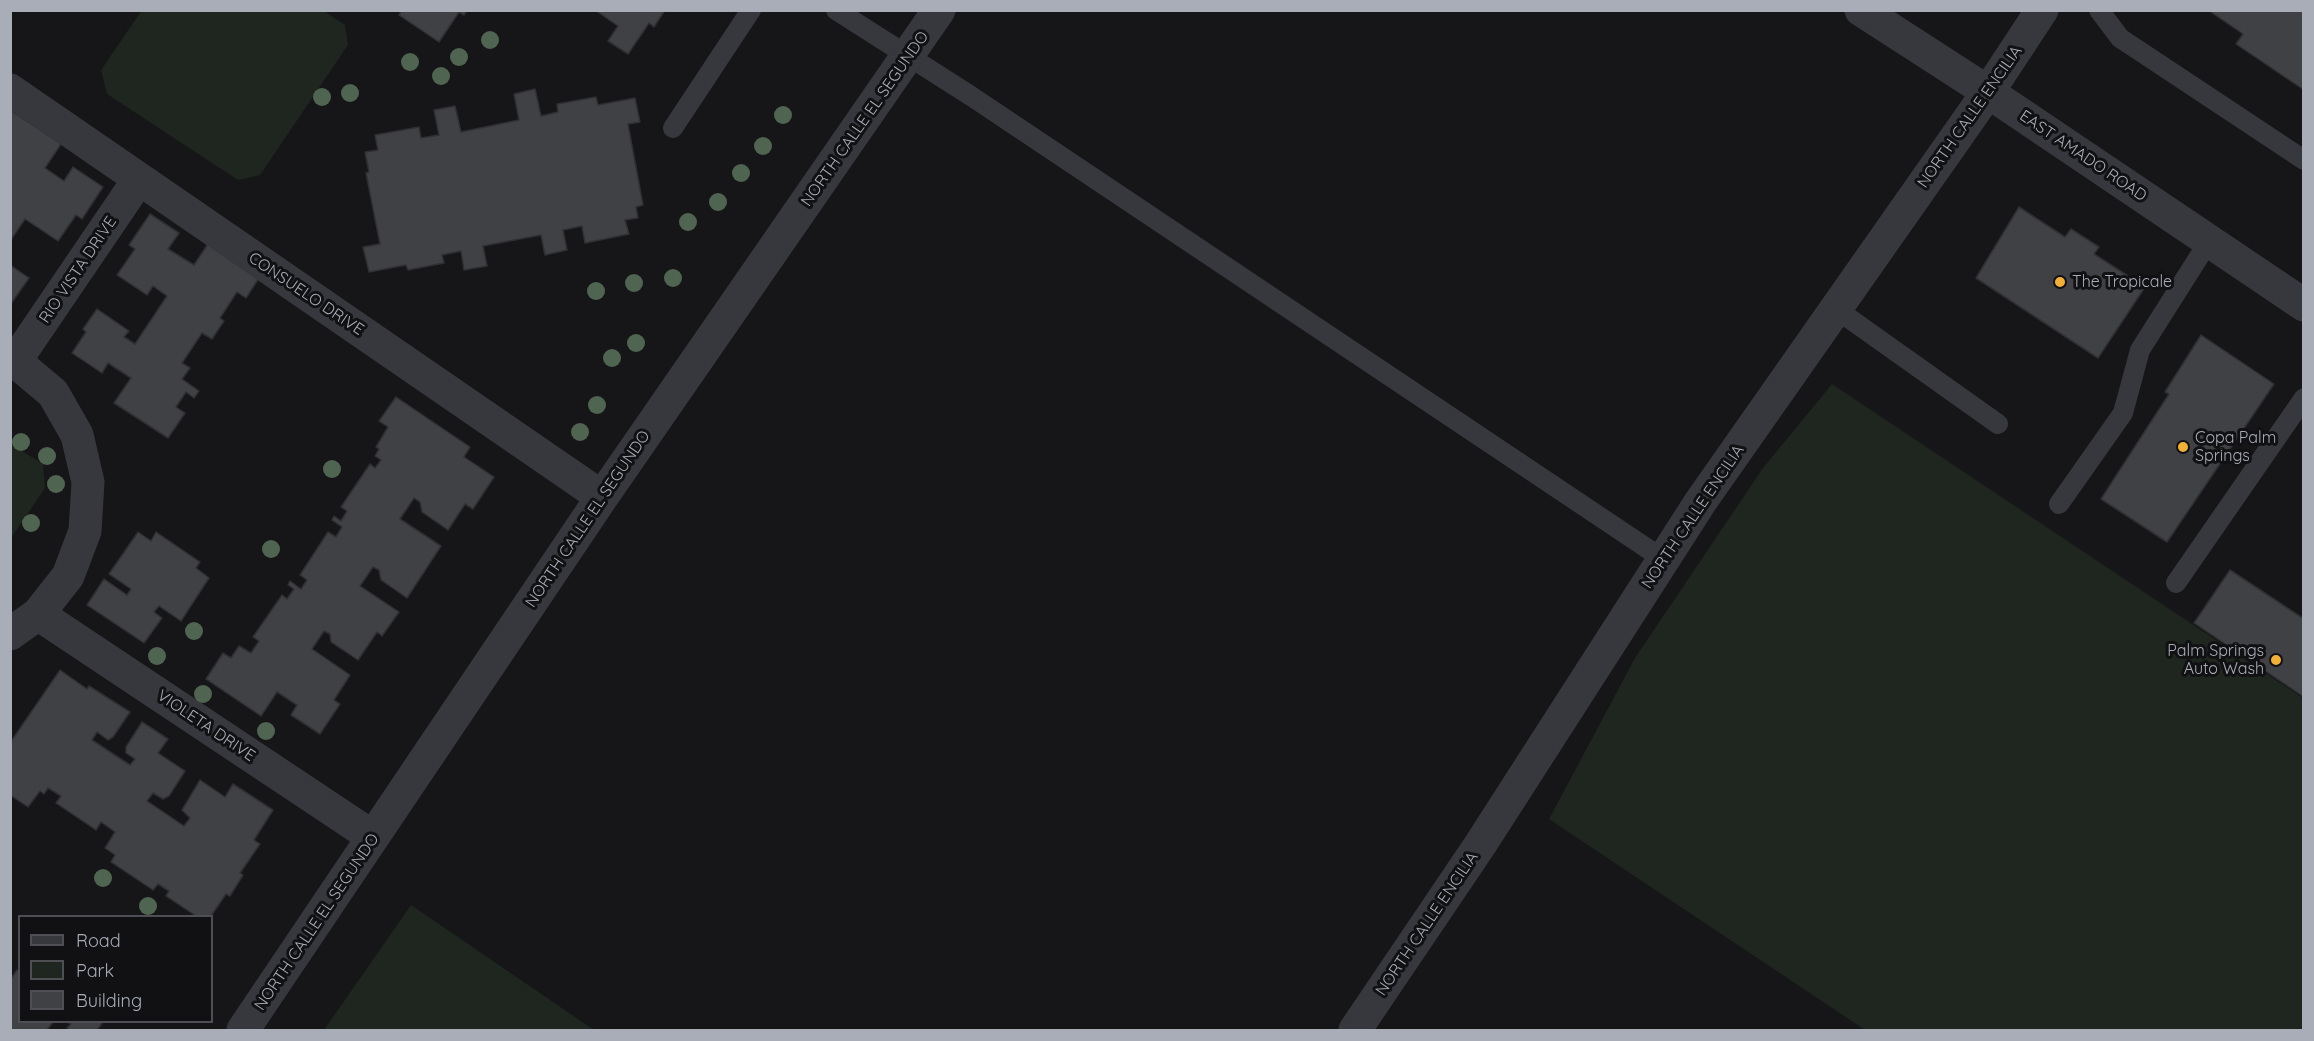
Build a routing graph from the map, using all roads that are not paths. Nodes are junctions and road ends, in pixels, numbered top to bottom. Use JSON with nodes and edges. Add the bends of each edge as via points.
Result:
{"nodes":[{"id":1,"x":751,"y":10,"type":"edge"},
{"id":2,"x":836,"y":10,"type":"edge"},
{"id":3,"x":939,"y":10,"type":"edge"},
{"id":4,"x":1861,"y":10,"type":"edge"},
{"id":5,"x":2042,"y":10,"type":"edge"},
{"id":6,"x":2100,"y":10,"type":"edge"},
{"id":7,"x":909,"y":56,"type":"junction"},
{"id":8,"x":10,"y":90,"type":"edge"},
{"id":9,"x":1988,"y":92,"type":"junction"},
{"id":10,"x":673,"y":128,"type":"dead end"},
{"id":11,"x":2304,"y":160,"type":"edge"},
{"id":12,"x":140,"y":179,"type":"junction"},
{"id":13,"x":2209,"y":241,"type":"junction"},
{"id":14,"x":2304,"y":305,"type":"edge"},
{"id":15,"x":1836,"y":309,"type":"junction"},
{"id":16,"x":13,"y":359,"type":"edge"},
{"id":17,"x":2304,"y":398,"type":"edge"},
{"id":18,"x":1998,"y":424,"type":"dead end"},
{"id":19,"x":602,"y":497,"type":"junction"},
{"id":20,"x":2059,"y":504,"type":"dead end"},
{"id":21,"x":1663,"y":559,"type":"junction"},
{"id":22,"x":2176,"y":583,"type":"dead end"},
{"id":23,"x":38,"y":614,"type":"junction"},
{"id":24,"x":10,"y":634,"type":"edge"},
{"id":25,"x":373,"y":837,"type":"junction"},
{"id":26,"x":243,"y":1030,"type":"edge"},
{"id":27,"x":1355,"y":1030,"type":"edge"}],
"edges":[{"from":1,"to":10,"type":"lane"},
{"from":2,"to":7,"type":"lane"},
{"from":3,"to":7,"type":"street","name":"NORTH CALLE EL SEGUNDO"},
{"from":4,"to":9,"type":"street","name":"EAST AMADO ROAD"},
{"from":5,"to":9,"type":"street","name":"NORTH CALLE ENCILIA"},
{"from":6,"to":11,"type":"lane","via":[[2120,38]]},
{"from":7,"to":19,"type":"street","name":"NORTH CALLE EL SEGUNDO"},
{"from":7,"to":21,"type":"lane"},
{"from":8,"to":12,"type":"street","name":"CONSUELO DRIVE"},
{"from":9,"to":13,"type":"street","name":"EAST AMADO ROAD"},
{"from":9,"to":15,"type":"street","name":"NORTH CALLE ENCILIA"},
{"from":12,"to":16,"type":"street","name":"RIO VISTA DRIVE"},
{"from":12,"to":19,"type":"street","name":"CONSUELO DRIVE"},
{"from":13,"to":14,"type":"street","name":"EAST AMADO ROAD"},
{"from":13,"to":20,"type":"lane","via":[[2140,350],[2123,413]]},
{"from":15,"to":18,"type":"lane"},
{"from":15,"to":21,"type":"street","name":"NORTH CALLE ENCILIA"},
{"from":16,"to":23,"type":"street","via":[[53,393],[77,435],[88,482],[85,531],[68,576]]},
{"from":17,"to":22,"type":"lane"},
{"from":19,"to":25,"type":"street","name":"NORTH CALLE EL SEGUNDO"},
{"from":21,"to":27,"type":"street","name":"NORTH CALLE ENCILIA","via":[[1480,845]]},
{"from":23,"to":24,"type":"street"},
{"from":23,"to":25,"type":"street","name":"VIOLETA DRIVE"},
{"from":25,"to":26,"type":"street","name":"NORTH CALLE EL SEGUNDO"}]}
